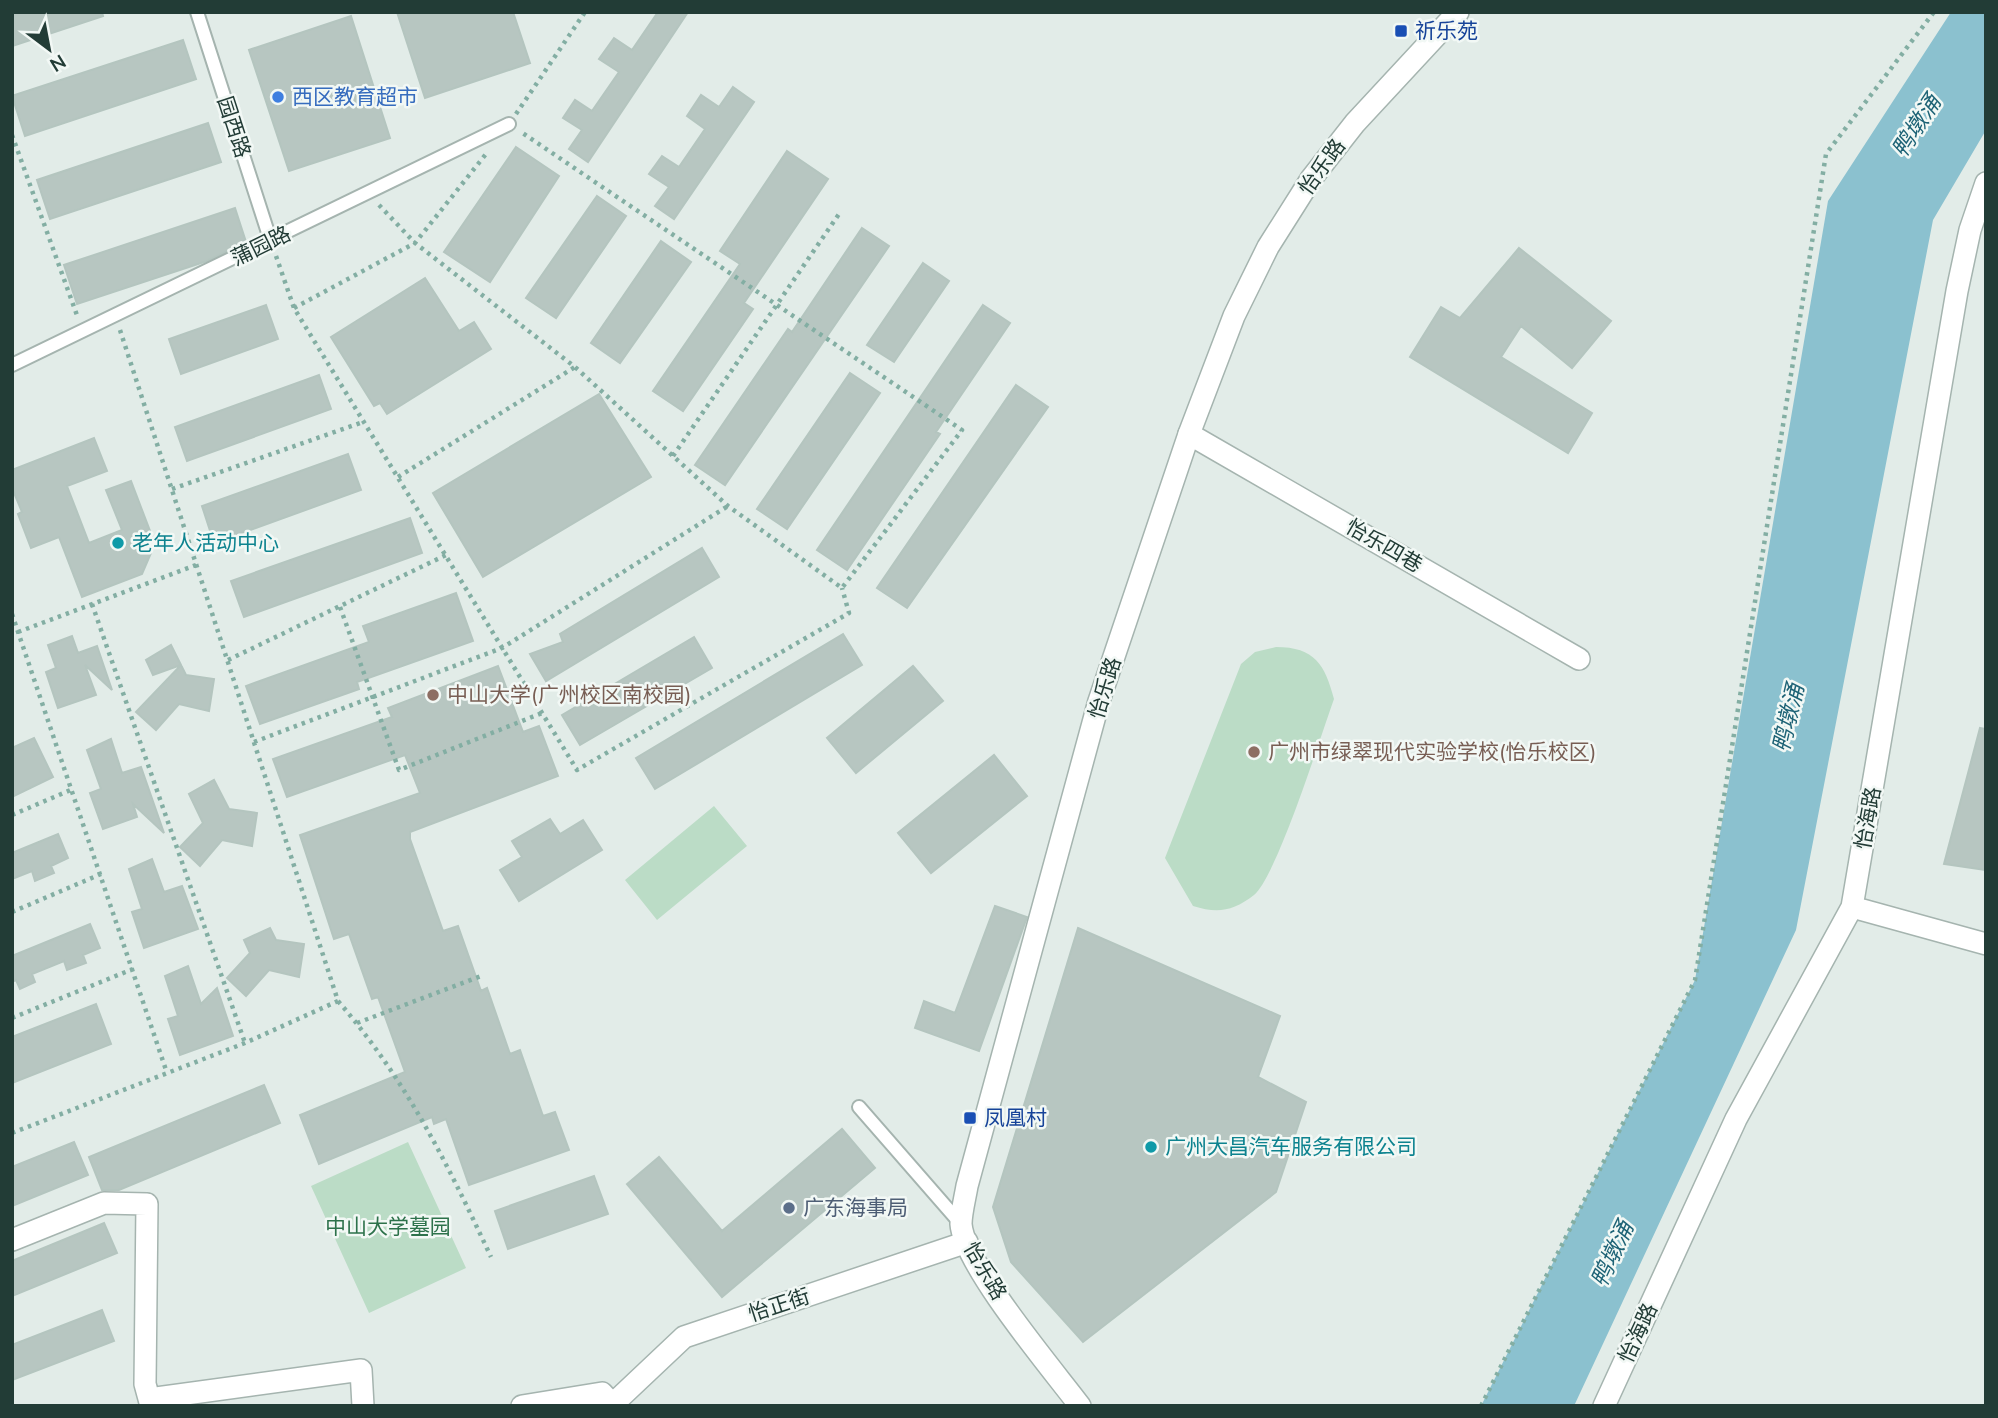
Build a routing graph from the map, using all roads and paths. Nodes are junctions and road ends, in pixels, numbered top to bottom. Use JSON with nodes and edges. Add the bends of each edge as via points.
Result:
{"nodes":[{"id":1,"x":197,"y":12,"type":"edge"},
{"id":2,"x":585,"y":12,"type":"edge"},
{"id":3,"x":1458,"y":12,"type":"edge"},
{"id":4,"x":1934,"y":12,"type":"edge"},
{"id":5,"x":509,"y":124,"type":"junction"},
{"id":6,"x":12,"y":135,"type":"edge"},
{"id":7,"x":1986,"y":183,"type":"edge"},
{"id":8,"x":369,"y":194,"type":"junction"},
{"id":9,"x":839,"y":214,"type":"dead end"},
{"id":10,"x":271,"y":242,"type":"junction"},
{"id":11,"x":415,"y":243,"type":"junction"},
{"id":12,"x":777,"y":305,"type":"junction"},
{"id":13,"x":294,"y":308,"type":"junction"},
{"id":14,"x":115,"y":316,"type":"junction"},
{"id":15,"x":83,"y":332,"type":"junction"},
{"id":16,"x":12,"y":365,"type":"edge"},
{"id":17,"x":575,"y":368,"type":"junction"},
{"id":18,"x":362,"y":422,"type":"junction"},
{"id":19,"x":1188,"y":433,"type":"junction"},
{"id":20,"x":673,"y":456,"type":"junction"},
{"id":21,"x":398,"y":477,"type":"junction"},
{"id":22,"x":172,"y":489,"type":"junction"},
{"id":23,"x":729,"y":506,"type":"junction"},
{"id":24,"x":446,"y":555,"type":"junction"},
{"id":25,"x":196,"y":565,"type":"junction"},
{"id":26,"x":842,"y":588,"type":"junction"},
{"id":27,"x":92,"y":604,"type":"junction"},
{"id":28,"x":340,"y":607,"type":"junction"},
{"id":29,"x":12,"y":614,"type":"edge"},
{"id":30,"x":18,"y":632,"type":"junction"},
{"id":31,"x":502,"y":648,"type":"junction"},
{"id":32,"x":1579,"y":659,"type":"dead end"},
{"id":33,"x":228,"y":660,"type":"junction"},
{"id":34,"x":372,"y":697,"type":"junction"},
{"id":35,"x":542,"y":713,"type":"junction"},
{"id":36,"x":254,"y":742,"type":"junction"},
{"id":37,"x":73,"y":789,"type":"junction"},
{"id":38,"x":12,"y":815,"type":"edge"},
{"id":39,"x":101,"y":874,"type":"junction"},
{"id":40,"x":1852,"y":907,"type":"junction"},
{"id":41,"x":12,"y":912,"type":"edge"},
{"id":42,"x":1986,"y":944,"type":"edge"},
{"id":43,"x":133,"y":969,"type":"junction"},
{"id":44,"x":484,"y":975,"type":"dead end"},
{"id":45,"x":338,"y":1001,"type":"junction"},
{"id":46,"x":12,"y":1018,"type":"edge"},
{"id":47,"x":357,"y":1023,"type":"junction"},
{"id":48,"x":246,"y":1044,"type":"junction"},
{"id":49,"x":167,"y":1073,"type":"junction"},
{"id":50,"x":859,"y":1107,"type":"dead end"},
{"id":51,"x":12,"y":1133,"type":"edge"},
{"id":52,"x":964,"y":1233,"type":"junction"},
{"id":53,"x":12,"y":1240,"type":"edge"},
{"id":54,"x":491,"y":1257,"type":"dead end"},
{"id":55,"x":150,"y":1402,"type":"edge"},
{"id":56,"x":614,"y":1405,"type":"edge"},
{"id":57,"x":363,"y":1406,"type":"edge"},
{"id":58,"x":522,"y":1406,"type":"edge"},
{"id":59,"x":1080,"y":1406,"type":"edge"},
{"id":60,"x":1481,"y":1406,"type":"edge"},
{"id":61,"x":1604,"y":1406,"type":"edge"}],
"edges":[{"from":1,"to":10,"type":"lane","name":"园西路"},
{"from":2,"to":5,"type":"path"},
{"from":3,"to":19,"type":"street","name":"怡乐路","via":[[1355,123],[1311,179],[1268,247],[1234,316]]},
{"from":4,"to":60,"type":"path","via":[[1826,154],[1695,980]]},
{"from":5,"to":8,"type":"lane","name":"蒲园路"},
{"from":5,"to":11,"type":"path"},
{"from":5,"to":12,"type":"path"},
{"from":6,"to":15,"type":"path"},
{"from":7,"to":40,"type":"street","name":"怡海路","via":[[1957,291]]},
{"from":8,"to":10,"type":"lane","name":"蒲园路"},
{"from":8,"to":11,"type":"path"},
{"from":9,"to":12,"type":"path"},
{"from":10,"to":13,"type":"path"},
{"from":10,"to":14,"type":"lane","name":"蒲园路"},
{"from":11,"to":13,"type":"path"},
{"from":11,"to":17,"type":"path"},
{"from":12,"to":20,"type":"path"},
{"from":12,"to":26,"type":"path","via":[[962,430]]},
{"from":13,"to":18,"type":"path"},
{"from":14,"to":15,"type":"lane","name":"蒲园路"},
{"from":14,"to":22,"type":"path"},
{"from":15,"to":16,"type":"lane","name":"蒲园路"},
{"from":17,"to":20,"type":"path"},
{"from":17,"to":21,"type":"path"},
{"from":18,"to":21,"type":"path"},
{"from":18,"to":22,"type":"path"},
{"from":19,"to":32,"type":"street","name":"怡乐四巷"},
{"from":19,"to":52,"type":"street","name":"怡乐路","via":[[1099,701],[967,1186]]},
{"from":20,"to":23,"type":"path"},
{"from":21,"to":24,"type":"path"},
{"from":22,"to":25,"type":"path"},
{"from":23,"to":26,"type":"path"},
{"from":23,"to":31,"type":"path"},
{"from":24,"to":28,"type":"path"},
{"from":24,"to":31,"type":"path"},
{"from":25,"to":27,"type":"path"},
{"from":25,"to":33,"type":"path"},
{"from":26,"to":35,"type":"path","via":[[849,613],[577,770]]},
{"from":27,"to":30,"type":"path"},
{"from":27,"to":48,"type":"path"},
{"from":28,"to":33,"type":"path"},
{"from":28,"to":34,"type":"path"},
{"from":29,"to":30,"type":"path"},
{"from":30,"to":37,"type":"path"},
{"from":31,"to":34,"type":"path"},
{"from":31,"to":35,"type":"path"},
{"from":33,"to":36,"type":"path"},
{"from":34,"to":35,"type":"path","via":[[399,770]]},
{"from":34,"to":36,"type":"path"},
{"from":36,"to":45,"type":"path"},
{"from":37,"to":38,"type":"path"},
{"from":37,"to":39,"type":"path"},
{"from":39,"to":41,"type":"path"},
{"from":39,"to":43,"type":"path"},
{"from":40,"to":42,"type":"street"},
{"from":40,"to":61,"type":"street","name":"怡海路","via":[[1736,1119]]},
{"from":43,"to":46,"type":"path"},
{"from":43,"to":49,"type":"path"},
{"from":44,"to":47,"type":"path"},
{"from":45,"to":47,"type":"path"},
{"from":45,"to":48,"type":"path"},
{"from":47,"to":54,"type":"path","via":[[438,1143]]},
{"from":48,"to":49,"type":"path"},
{"from":49,"to":51,"type":"path"},
{"from":50,"to":52,"type":"lane"},
{"from":52,"to":56,"type":"street","name":"怡正街","via":[[684,1337]]},
{"from":52,"to":59,"type":"street","name":"怡乐路","via":[[1004,1304]]},
{"from":53,"to":55,"type":"street","via":[[104,1203],[146,1204],[145,1384]]},
{"from":55,"to":57,"type":"street","via":[[361,1370]]},
{"from":56,"to":58,"type":"street","via":[[602,1393]]}]}
